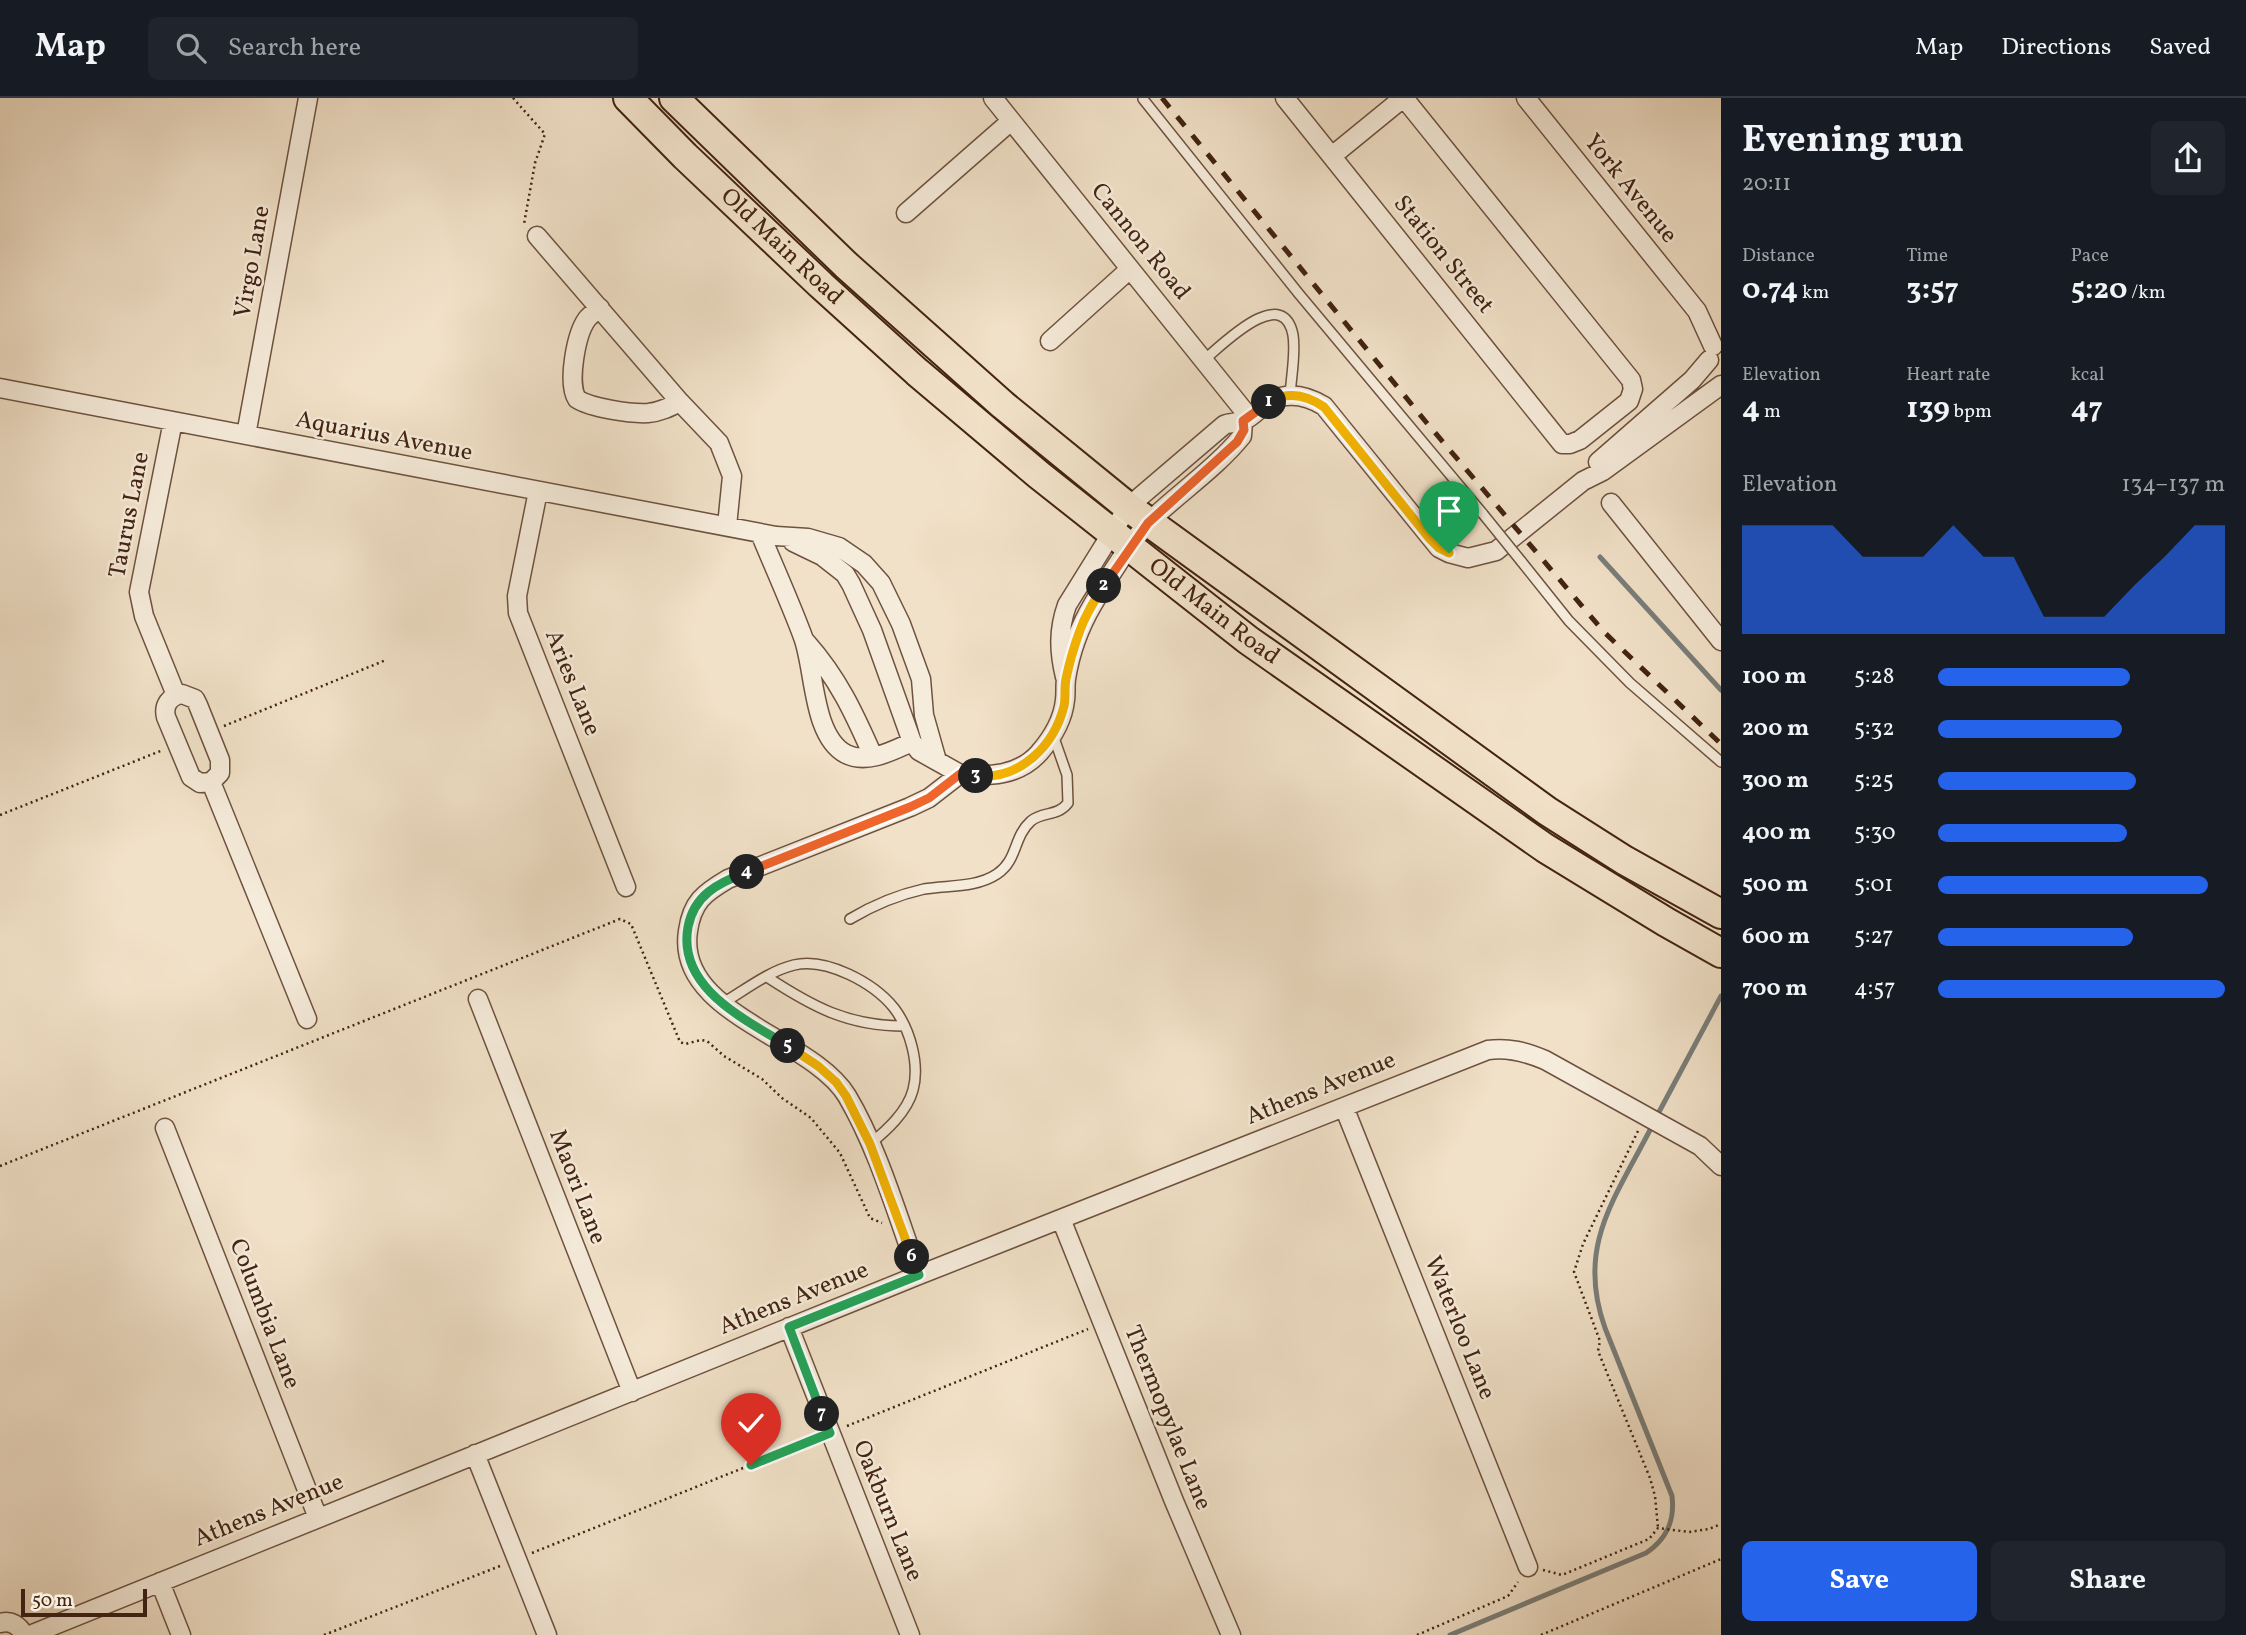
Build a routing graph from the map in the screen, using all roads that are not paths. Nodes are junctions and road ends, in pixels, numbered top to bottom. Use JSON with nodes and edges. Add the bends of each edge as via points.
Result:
{"nodes":[{"id":1,"x":308,"y":98,"type":"edge"},
{"id":2,"x":628,"y":98,"type":"edge"},
{"id":3,"x":674,"y":98,"type":"edge"},
{"id":4,"x":993,"y":98,"type":"edge"},
{"id":5,"x":1285,"y":98,"type":"edge"},
{"id":6,"x":1404,"y":98,"type":"edge"},
{"id":7,"x":1525,"y":98,"type":"edge"},
{"id":8,"x":1143,"y":99,"type":"edge"},
{"id":9,"x":1011,"y":121,"type":"junction"},
{"id":10,"x":1332,"y":156,"type":"junction"},
{"id":11,"x":906,"y":213,"type":"dead end"},
{"id":12,"x":537,"y":236,"type":"road end"},
{"id":13,"x":1130,"y":269,"type":"junction"},
{"id":14,"x":600,"y":308,"type":"junction"},
{"id":15,"x":1697,"y":311,"type":"junction"},
{"id":16,"x":1721,"y":328,"type":"edge"},
{"id":17,"x":1050,"y":341,"type":"dead end"},
{"id":18,"x":1714,"y":348,"type":"edge"},
{"id":19,"x":1204,"y":360,"type":"junction"},
{"id":20,"x":1721,"y":379,"type":"edge"},
{"id":21,"x":1721,"y":385,"type":"edge"},
{"id":22,"x":0,"y":388,"type":"edge"},
{"id":23,"x":1290,"y":396,"type":"junction"},
{"id":24,"x":680,"y":402,"type":"junction"},
{"id":25,"x":1246,"y":419,"type":"junction"},
{"id":26,"x":173,"y":421,"type":"junction"},
{"id":27,"x":246,"y":435,"type":"junction"},
{"id":28,"x":1583,"y":481,"type":"junction"},
{"id":29,"x":538,"y":491,"type":"junction"},
{"id":30,"x":1611,"y":503,"type":"dead end"},
{"id":31,"x":1138,"y":515,"type":"junction"},
{"id":32,"x":727,"y":526,"type":"junction"},
{"id":33,"x":768,"y":534,"type":"junction"},
{"id":34,"x":1121,"y":540,"type":"junction"},
{"id":35,"x":804,"y":640,"type":"junction"},
{"id":36,"x":1721,"y":641,"type":"edge"},
{"id":37,"x":1066,"y":680,"type":"junction"},
{"id":38,"x":176,"y":695,"type":"junction"},
{"id":39,"x":1053,"y":735,"type":"junction"},
{"id":40,"x":912,"y":742,"type":"junction"},
{"id":41,"x":873,"y":756,"type":"junction"},
{"id":42,"x":937,"y":761,"type":"junction"},
{"id":43,"x":1721,"y":762,"type":"edge"},
{"id":44,"x":960,"y":774,"type":"junction"},
{"id":45,"x":211,"y":782,"type":"junction"},
{"id":46,"x":626,"y":887,"type":"dead end"},
{"id":47,"x":1721,"y":914,"type":"edge"},
{"id":48,"x":850,"y":919,"type":"dead end"},
{"id":49,"x":1721,"y":953,"type":"edge"},
{"id":50,"x":767,"y":977,"type":"junction"},
{"id":51,"x":478,"y":999,"type":"dead end"},
{"id":52,"x":723,"y":1003,"type":"junction"},
{"id":53,"x":307,"y":1020,"type":"dead end"},
{"id":54,"x":904,"y":1026,"type":"junction"},
{"id":55,"x":1344,"y":1107,"type":"junction"},
{"id":56,"x":165,"y":1128,"type":"dead end"},
{"id":57,"x":870,"y":1144,"type":"junction"},
{"id":58,"x":1721,"y":1167,"type":"edge"},
{"id":59,"x":1061,"y":1219,"type":"junction"},
{"id":60,"x":919,"y":1275,"type":"junction"},
{"id":61,"x":789,"y":1327,"type":"junction"},
{"id":62,"x":632,"y":1392,"type":"junction"},
{"id":63,"x":475,"y":1454,"type":"junction"},
{"id":64,"x":317,"y":1518,"type":"junction"},
{"id":65,"x":1528,"y":1566,"type":"road end"},
{"id":66,"x":160,"y":1582,"type":"junction"},
{"id":67,"x":0,"y":1623,"type":"edge"},
{"id":68,"x":24,"y":1635,"type":"edge"},
{"id":69,"x":30,"y":1635,"type":"edge"},
{"id":70,"x":181,"y":1635,"type":"edge"},
{"id":71,"x":547,"y":1635,"type":"edge"},
{"id":72,"x":910,"y":1635,"type":"edge"},
{"id":73,"x":1231,"y":1635,"type":"edge"}],
"edges":[{"from":1,"to":27,"type":"street","name":"Virgo Lane"},
{"from":2,"to":34,"type":"main road","name":"Old Main Road","via":[[917,372]]},
{"from":3,"to":31,"type":"main road","name":"Old Main Road","via":[[846,265],[1003,405]]},
{"from":4,"to":9,"type":"street","name":"Cannon Road"},
{"from":5,"to":10,"type":"street","name":"Station Street"},
{"from":6,"to":10,"type":"street"},
{"from":6,"to":10,"type":"street","name":"Station Street","via":[[1631,380],[1629,401],[1580,440],[1562,444]]},
{"from":7,"to":15,"type":"street","name":"York Avenue"},
{"from":8,"to":43,"type":"lane","bridge":true,"via":[[1569,621],[1630,683]]},
{"from":9,"to":11,"type":"street"},
{"from":9,"to":13,"type":"street","name":"Cannon Road"},
{"from":12,"to":14,"type":"street"},
{"from":13,"to":17,"type":"street"},
{"from":13,"to":19,"type":"street","name":"Cannon Road"},
{"from":14,"to":24,"type":"street"},
{"from":14,"to":24,"type":"street","via":[[589,317],[579,337],[572,385],[577,399],[589,405],[649,413]]},
{"from":15,"to":16,"type":"street","name":"York Avenue"},
{"from":15,"to":18,"type":"street","name":"York Avenue"},
{"from":18,"to":20,"type":"street","name":"York Avenue","via":[[1711,367]]},
{"from":18,"to":28,"type":"street","via":[[1692,380],[1594,466]]},
{"from":19,"to":23,"type":"lane","via":[[1255,320],[1281,316],[1293,334]]},
{"from":19,"to":25,"type":"street","name":"Cannon Road"},
{"from":21,"to":28,"type":"street"},
{"from":22,"to":26,"type":"street","name":"Aquarius Avenue"},
{"from":23,"to":25,"type":"street","via":[[1275,399]]},
{"from":23,"to":28,"type":"street","via":[[1310,398],[1324,407],[1429,538],[1449,553],[1478,557],[1496,551]]},
{"from":24,"to":32,"type":"street","via":[[719,443],[730,466]]},
{"from":25,"to":31,"type":"street","via":[[1224,425]]},
{"from":25,"to":31,"type":"street","via":[[1237,442]]},
{"from":26,"to":27,"type":"street","name":"Aquarius Avenue"},
{"from":26,"to":38,"type":"street","name":"Taurus Lane","via":[[139,592]]},
{"from":27,"to":29,"type":"street","name":"Aquarius Avenue"},
{"from":29,"to":32,"type":"street","name":"Aquarius Avenue"},
{"from":29,"to":46,"type":"street","name":"Aries Lane","via":[[517,596],[518,613]]},
{"from":30,"to":36,"type":"street"},
{"from":31,"to":34,"type":"street"},
{"from":31,"to":34,"type":"street"},
{"from":31,"to":47,"type":"main road","name":"Old Main Road","via":[[1547,811]]},
{"from":32,"to":33,"type":"street","name":"Aquarius Avenue"},
{"from":33,"to":35,"type":"street"},
{"from":33,"to":40,"type":"street","name":"Aquarius Avenue","via":[[822,556],[845,574],[872,630]]},
{"from":33,"to":42,"type":"street","name":"Aquarius Avenue","via":[[839,547],[881,583],[921,679],[923,715]]},
{"from":34,"to":37,"type":"street","via":[[1085,618]]},
{"from":34,"to":37,"type":"street","via":[[1062,617],[1059,646]]},
{"from":34,"to":49,"type":"main road","name":"Old Main Road","via":[[1248,640],[1545,848]]},
{"from":35,"to":41,"type":"street","via":[[848,698]]},
{"from":35,"to":41,"type":"street","via":[[818,706],[832,741],[853,757]]},
{"from":37,"to":39,"type":"street","via":[[1065,702]]},
{"from":38,"to":45,"type":"street","via":[[195,699],[205,723],[222,766]]},
{"from":38,"to":45,"type":"street","via":[[165,712],[173,735],[191,777],[200,783]]},
{"from":39,"to":44,"type":"street","via":[[1021,768],[1002,775]]},
{"from":39,"to":48,"type":"lane","via":[[1067,775],[1068,803],[1062,811],[1029,823],[1010,863],[996,876],[975,884],[896,895]]},
{"from":40,"to":41,"type":"street"},
{"from":40,"to":42,"type":"street"},
{"from":42,"to":44,"type":"street"},
{"from":44,"to":52,"type":"street","via":[[910,807],[728,879],[706,892],[696,903],[689,924],[689,955],[693,970]]},
{"from":45,"to":53,"type":"street"},
{"from":50,"to":52,"type":"lane"},
{"from":50,"to":54,"type":"lane","via":[[837,1016],[877,1026]]},
{"from":50,"to":54,"type":"lane","via":[[794,965],[835,968],[880,996]]},
{"from":51,"to":62,"type":"street","name":"Maori Lane"},
{"from":52,"to":57,"type":"street","via":[[836,1082]]},
{"from":54,"to":57,"type":"lane","via":[[912,1047],[912,1093],[887,1129]]},
{"from":55,"to":58,"type":"street","name":"Athens Avenue","via":[[1472,1054],[1501,1048],[1529,1053],[1646,1116],[1700,1146]]},
{"from":55,"to":59,"type":"street","name":"Athens Avenue"},
{"from":55,"to":65,"type":"street","name":"Waterloo Lane"},
{"from":56,"to":64,"type":"street","name":"Columbia Lane"},
{"from":57,"to":60,"type":"street"},
{"from":59,"to":60,"type":"street","name":"Athens Avenue"},
{"from":59,"to":73,"type":"street","name":"Thermopylae Lane"},
{"from":60,"to":61,"type":"street","name":"Athens Avenue"},
{"from":61,"to":62,"type":"street","name":"Athens Avenue"},
{"from":61,"to":72,"type":"street","name":"Oakburn Lane"},
{"from":62,"to":63,"type":"street","name":"Athens Avenue"},
{"from":63,"to":64,"type":"street","name":"Athens Avenue"},
{"from":63,"to":71,"type":"street"},
{"from":64,"to":66,"type":"street","name":"Athens Avenue"},
{"from":66,"to":69,"type":"street","name":"Athens Avenue"},
{"from":66,"to":70,"type":"street"},
{"from":67,"to":68,"type":"street","via":[[11,1622]]}]}
